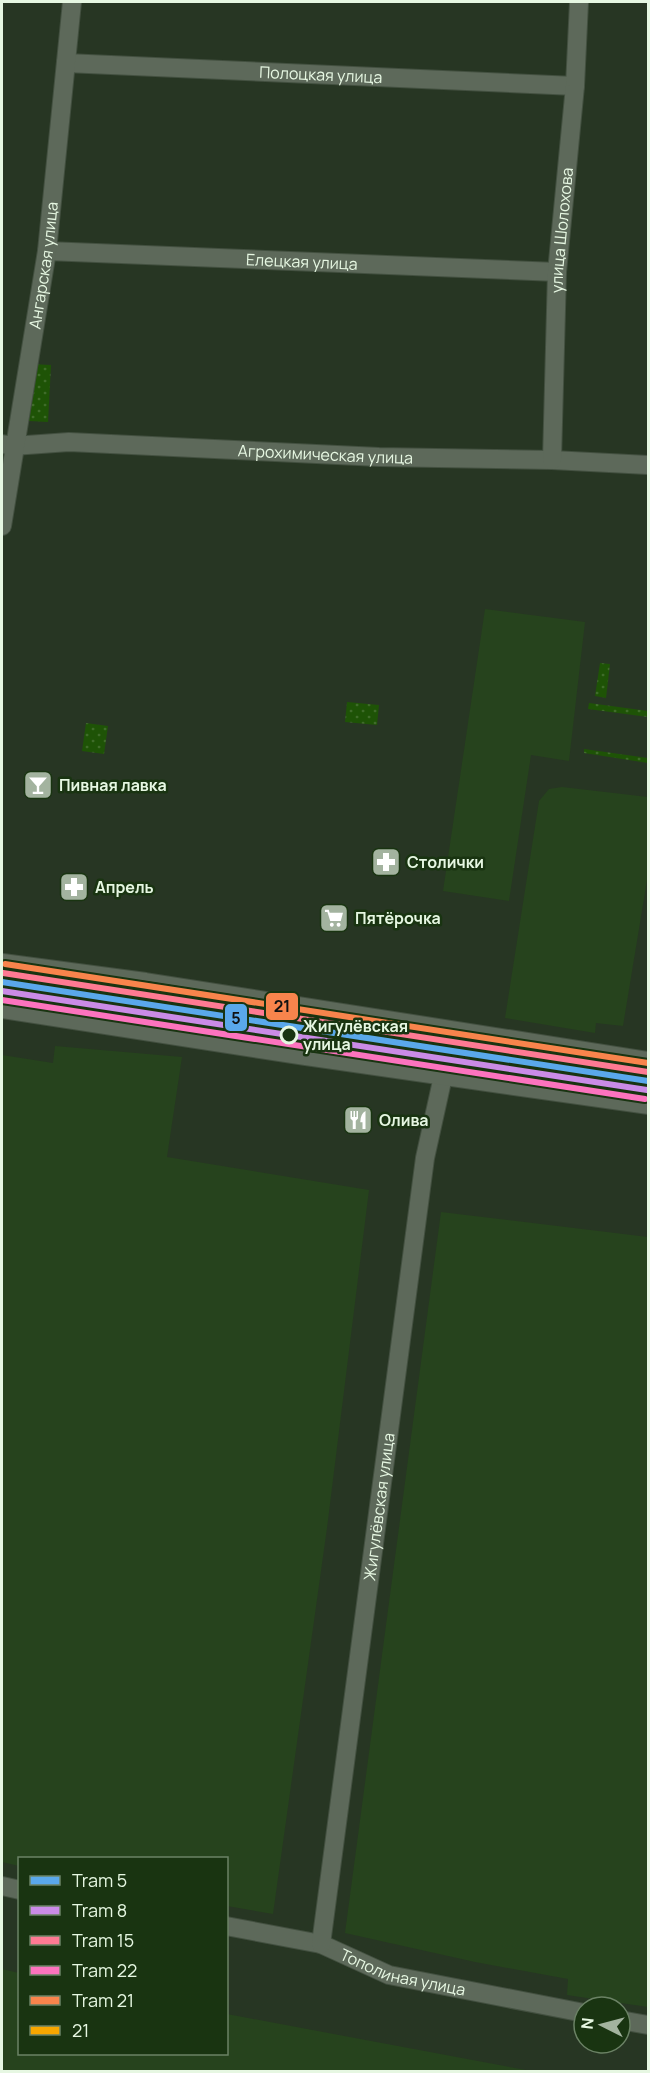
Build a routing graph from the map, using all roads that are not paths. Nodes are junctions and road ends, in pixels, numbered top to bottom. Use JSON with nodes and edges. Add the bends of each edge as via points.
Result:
{"nodes":[{"id":1,"x":72,"y":2,"type":"edge"},
{"id":2,"x":579,"y":2,"type":"edge"},
{"id":3,"x":66,"y":63,"type":"junction"},
{"id":4,"x":575,"y":86,"type":"junction"},
{"id":5,"x":47,"y":251,"type":"junction"},
{"id":6,"x":557,"y":272,"type":"junction"},
{"id":7,"x":7,"y":445,"type":"edge"},
{"id":8,"x":552,"y":460,"type":"junction"},
{"id":9,"x":648,"y":465,"type":"edge"},
{"id":10,"x":2,"y":526,"type":"edge"},
{"id":11,"x":2,"y":967,"type":"edge"},
{"id":12,"x":2,"y":1005,"type":"edge"},
{"id":13,"x":438,"y":1032,"type":"junction"},
{"id":14,"x":516,"y":1045,"type":"junction"},
{"id":15,"x":648,"y":1065,"type":"edge"},
{"id":16,"x":435,"y":1070,"type":"junction"},
{"id":17,"x":511,"y":1080,"type":"junction"},
{"id":18,"x":648,"y":1101,"type":"edge"},
{"id":19,"x":2,"y":1886,"type":"edge"},
{"id":20,"x":18,"y":1890,"type":"edge"},
{"id":21,"x":228,"y":1926,"type":"edge"},
{"id":22,"x":321,"y":1944,"type":"junction"},
{"id":23,"x":572,"y":2011,"type":"edge"},
{"id":24,"x":632,"y":2022,"type":"edge"},
{"id":25,"x":648,"y":2025,"type":"edge"}],
"edges":[{"from":1,"to":3,"type":"street","name":"Ангарская улица"},
{"from":2,"to":4,"type":"street","name":"улица Шолохова"},
{"from":3,"to":4,"type":"street","name":"Полоцкая улица"},
{"from":3,"to":5,"type":"street","name":"Ангарская улица"},
{"from":4,"to":6,"type":"street","name":"улица Шолохова"},
{"from":5,"to":6,"type":"street","name":"Елецкая улица"},
{"from":5,"to":7,"type":"street","name":"Ангарская улица"},
{"from":6,"to":8,"type":"street","name":"улица Шолохова"},
{"from":7,"to":8,"type":"street","name":"Агрохимическая улица","via":[[69,442],[379,457]]},
{"from":7,"to":10,"type":"street","name":"Ангарская улица"},
{"from":8,"to":9,"type":"street","name":"Агрохимическая улица"},
{"from":11,"to":13,"type":"street"},
{"from":12,"to":16,"type":"street"},
{"from":13,"to":14,"type":"street"},
{"from":13,"to":16,"type":"street"},
{"from":14,"to":15,"type":"street"},
{"from":14,"to":17,"type":"street","via":[[506,1062]]},
{"from":16,"to":17,"type":"street"},
{"from":16,"to":22,"type":"street","name":"Жигулёвская улица"},
{"from":17,"to":18,"type":"street"},
{"from":19,"to":20,"type":"street"},
{"from":21,"to":22,"type":"street","name":"Тополиная улица"},
{"from":22,"to":23,"type":"street","name":"Тополиная улица","via":[[389,1975]]},
{"from":24,"to":25,"type":"street"}]}
